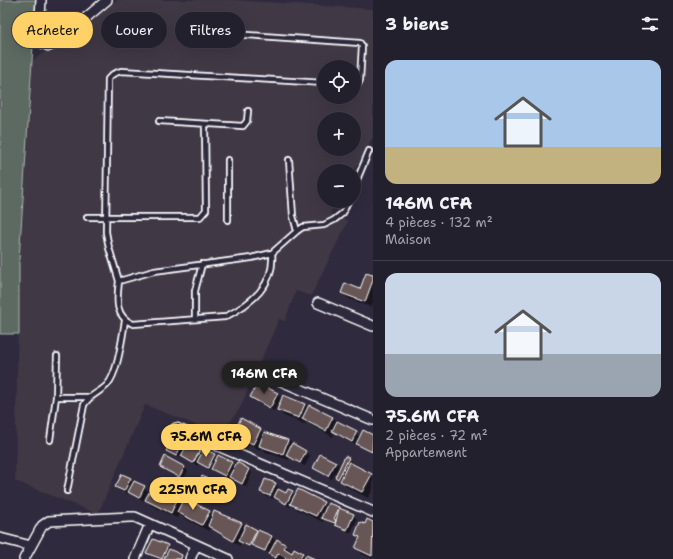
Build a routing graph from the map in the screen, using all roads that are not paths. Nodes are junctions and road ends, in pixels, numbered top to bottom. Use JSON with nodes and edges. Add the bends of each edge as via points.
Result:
{"nodes":[{"id":1,"x":41,"y":0,"type":"edge"},
{"id":2,"x":107,"y":0,"type":"edge"},
{"id":3,"x":245,"y":35,"type":"edge"},
{"id":4,"x":361,"y":63,"type":"edge"},
{"id":5,"x":317,"y":82,"type":"edge"},
{"id":6,"x":248,"y":111,"type":"dead end"},
{"id":7,"x":160,"y":121,"type":"dead end"},
{"id":8,"x":205,"y":124,"type":"junction"},
{"id":9,"x":369,"y":152,"type":"dead end"},
{"id":10,"x":228,"y":160,"type":"dead end"},
{"id":11,"x":289,"y":160,"type":"dead end"},
{"id":12,"x":361,"y":171,"type":"edge"},
{"id":13,"x":345,"y":208,"type":"edge"},
{"id":14,"x":87,"y":217,"type":"dead end"},
{"id":15,"x":106,"y":217,"type":"junction"},
{"id":16,"x":228,"y":220,"type":"dead end"},
{"id":17,"x":296,"y":231,"type":"junction"},
{"id":18,"x":272,"y":253,"type":"junction"},
{"id":19,"x":202,"y":264,"type":"junction"},
{"id":20,"x":119,"y":281,"type":"junction"},
{"id":21,"x":318,"y":303,"type":"dead end"},
{"id":22,"x":195,"y":319,"type":"junction"},
{"id":23,"x":125,"y":321,"type":"junction"},
{"id":24,"x":373,"y":326,"type":"edge"},
{"id":25,"x":57,"y":356,"type":"dead end"},
{"id":26,"x":267,"y":375,"type":"dead end"},
{"id":27,"x":56,"y":397,"type":"junction"},
{"id":28,"x":88,"y":398,"type":"junction"},
{"id":29,"x":373,"y":420,"type":"edge"},
{"id":30,"x":176,"y":428,"type":"dead end"},
{"id":31,"x":50,"y":440,"type":"dead end"},
{"id":32,"x":67,"y":491,"type":"dead end"},
{"id":33,"x":373,"y":512,"type":"edge"},
{"id":34,"x":150,"y":524,"type":"junction"},
{"id":35,"x":0,"y":538,"type":"edge"},
{"id":36,"x":196,"y":545,"type":"junction"},
{"id":37,"x":31,"y":546,"type":"junction"},
{"id":38,"x":24,"y":559,"type":"edge"},
{"id":39,"x":134,"y":559,"type":"edge"},
{"id":40,"x":190,"y":559,"type":"edge"},
{"id":41,"x":228,"y":559,"type":"edge"}],
"edges":[{"from":1,"to":2,"type":"street","via":[[39,33],[44,44],[49,46]]},
{"from":3,"to":4,"type":"lane","via":[[360,43]]},
{"from":5,"to":15,"type":"lane","via":[[121,71],[113,74],[108,79]]},
{"from":6,"to":8,"type":"lane","via":[[247,122],[243,126]]},
{"from":7,"to":8,"type":"lane"},
{"from":8,"to":15,"type":"lane","via":[[204,214],[200,217]]},
{"from":9,"to":12,"type":"lane"},
{"from":10,"to":16,"type":"lane"},
{"from":11,"to":17,"type":"lane"},
{"from":13,"to":17,"type":"lane","via":[[343,213],[324,225],[310,225]]},
{"from":14,"to":15,"type":"lane"},
{"from":15,"to":20,"type":"lane","via":[[108,248]]},
{"from":17,"to":18,"type":"lane"},
{"from":18,"to":19,"type":"lane"},
{"from":18,"to":22,"type":"lane","via":[[274,267],[264,288],[225,317]]},
{"from":19,"to":20,"type":"lane","via":[[140,274]]},
{"from":19,"to":22,"type":"lane","via":[[195,291]]},
{"from":20,"to":23,"type":"lane","via":[[118,307]]},
{"from":21,"to":24,"type":"street"},
{"from":22,"to":23,"type":"lane","via":[[133,324]]},
{"from":23,"to":28,"type":"lane","via":[[114,373],[108,384]]},
{"from":25,"to":27,"type":"lane"},
{"from":26,"to":29,"type":"street"},
{"from":27,"to":28,"type":"lane"},
{"from":27,"to":31,"type":"lane"},
{"from":28,"to":32,"type":"lane","via":[[84,405]]},
{"from":30,"to":33,"type":"street"},
{"from":34,"to":36,"type":"street"},
{"from":34,"to":37,"type":"street","via":[[135,517],[49,521],[42,526]]},
{"from":34,"to":39,"type":"street"},
{"from":35,"to":37,"type":"street"},
{"from":36,"to":40,"type":"street"},
{"from":36,"to":41,"type":"street"},
{"from":37,"to":38,"type":"street"}]}
